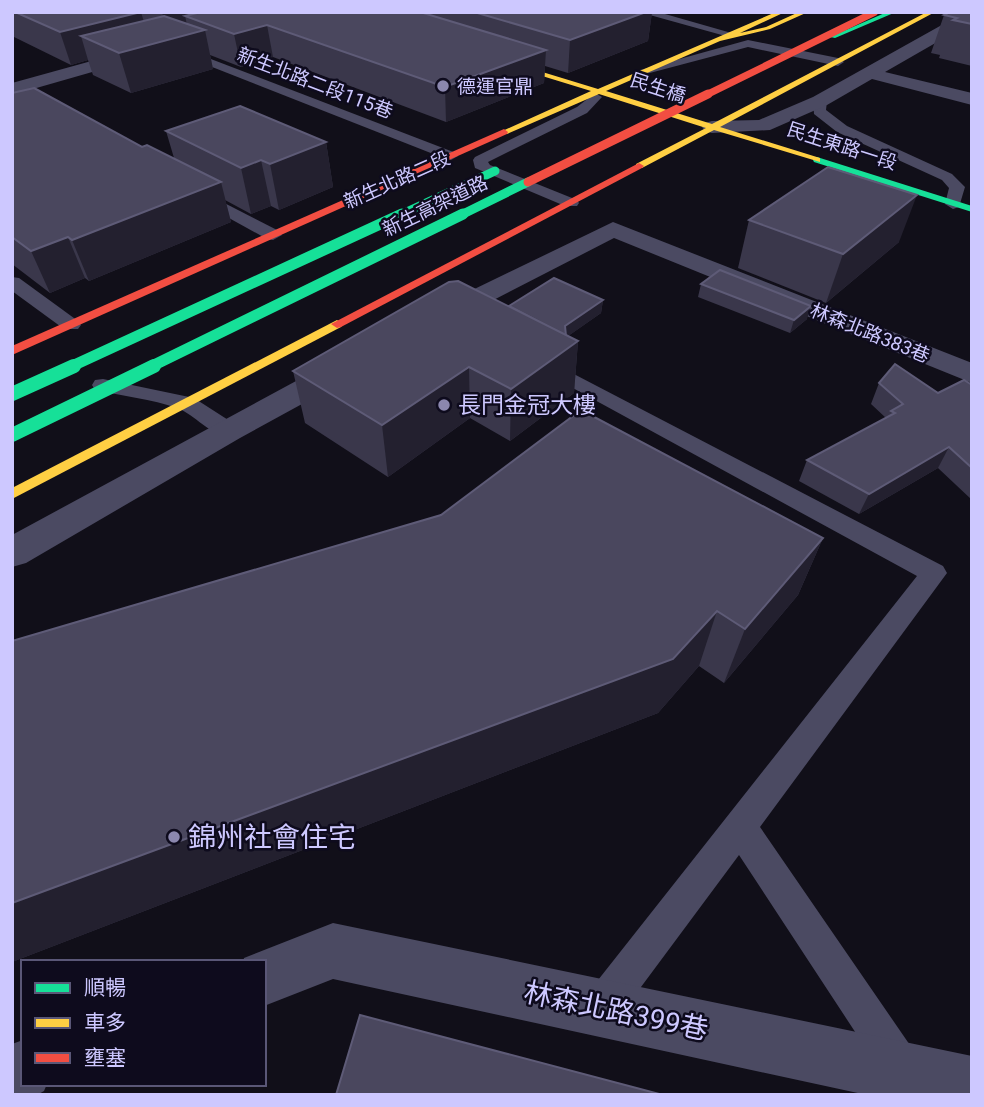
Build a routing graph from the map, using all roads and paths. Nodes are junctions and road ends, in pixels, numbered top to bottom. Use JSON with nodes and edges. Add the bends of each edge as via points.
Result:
{"nodes":[{"id":1,"x":644,"y":12,"type":"edge"},
{"id":2,"x":782,"y":12,"type":"edge"},
{"id":3,"x":805,"y":12,"type":"edge"},
{"id":4,"x":875,"y":12,"type":"edge"},
{"id":5,"x":893,"y":12,"type":"edge"},
{"id":6,"x":932,"y":12,"type":"edge"},
{"id":7,"x":972,"y":15,"type":"edge"},
{"id":8,"x":824,"y":18,"type":"dead end"},
{"id":9,"x":724,"y":37,"type":"junction"},
{"id":10,"x":192,"y":39,"type":"edge"},
{"id":11,"x":166,"y":46,"type":"junction"},
{"id":12,"x":795,"y":52,"type":"junction"},
{"id":13,"x":476,"y":53,"type":"edge"},
{"id":14,"x":838,"y":62,"type":"junction"},
{"id":15,"x":646,"y":70,"type":"junction"},
{"id":16,"x":711,"y":71,"type":"dead end"},
{"id":17,"x":868,"y":73,"type":"junction"},
{"id":18,"x":15,"y":94,"type":"edge"},
{"id":19,"x":599,"y":94,"type":"junction"},
{"id":20,"x":661,"y":94,"type":"dead end"},
{"id":21,"x":972,"y":99,"type":"edge"},
{"id":22,"x":820,"y":101,"type":"junction"},
{"id":23,"x":611,"y":117,"type":"dead end"},
{"id":24,"x":706,"y":125,"type":"junction"},
{"id":25,"x":451,"y":156,"type":"junction"},
{"id":26,"x":510,"y":164,"type":"dead end"},
{"id":27,"x":181,"y":185,"type":"edge"},
{"id":28,"x":571,"y":203,"type":"junction"},
{"id":29,"x":953,"y":204,"type":"junction"},
{"id":30,"x":972,"y":209,"type":"edge"},
{"id":31,"x":273,"y":235,"type":"junction"},
{"id":32,"x":500,"y":240,"type":"junction"},
{"id":33,"x":543,"y":262,"type":"junction"},
{"id":34,"x":12,"y":282,"type":"edge"},
{"id":35,"x":71,"y":325,"type":"junction"},
{"id":36,"x":411,"y":332,"type":"edge"},
{"id":37,"x":12,"y":351,"type":"edge"},
{"id":38,"x":374,"y":352,"type":"edge"},
{"id":39,"x":520,"y":352,"type":"edge"},
{"id":40,"x":972,"y":374,"type":"edge"},
{"id":41,"x":82,"y":381,"type":"dead end"},
{"id":42,"x":12,"y":394,"type":"edge"},
{"id":43,"x":186,"y":403,"type":"junction"},
{"id":44,"x":228,"y":430,"type":"junction"},
{"id":45,"x":12,"y":435,"type":"edge"},
{"id":46,"x":12,"y":494,"type":"edge"},
{"id":47,"x":12,"y":553,"type":"edge"},
{"id":48,"x":740,"y":827,"type":"junction"},
{"id":49,"x":266,"y":977,"type":"edge"},
{"id":50,"x":601,"y":1008,"type":"junction"},
{"id":51,"x":905,"y":1073,"type":"junction"},
{"id":52,"x":972,"y":1087,"type":"edge"}],
"edges":[{"from":1,"to":9,"type":"lane"},
{"from":2,"to":9,"type":"main road","name":"新生北路二段"},
{"from":3,"to":9,"type":"main road","via":[[768,28]]},
{"from":4,"to":12,"type":"main road","name":"新生高架道路","bridge":true},
{"from":5,"to":12,"type":"main road","bridge":true},
{"from":6,"to":14,"type":"main road"},
{"from":7,"to":17,"type":"street","via":[[953,33]]},
{"from":8,"to":16,"type":"main road"},
{"from":9,"to":15,"type":"main road","name":"新生北路二段"},
{"from":10,"to":11,"type":"street"},
{"from":11,"to":18,"type":"street"},
{"from":11,"to":25,"type":"lane","name":"新生北路二段115巷"},
{"from":12,"to":45,"type":"main road","name":"新生高架道路","bridge":true},
{"from":13,"to":19,"type":"main road","name":"民生橋"},
{"from":14,"to":15,"type":"lane","via":[[748,43]]},
{"from":14,"to":24,"type":"main road"},
{"from":15,"to":19,"type":"main road","name":"新生北路二段"},
{"from":17,"to":21,"type":"street"},
{"from":17,"to":22,"type":"street"},
{"from":19,"to":24,"type":"main road","name":"民生橋"},
{"from":19,"to":25,"type":"main road","name":"新生北路二段"},
{"from":19,"to":28,"type":"lane","via":[[582,110],[480,160],[483,168]]},
{"from":20,"to":23,"type":"main road"},
{"from":22,"to":24,"type":"street","via":[[763,126]]},
{"from":22,"to":29,"type":"lane","via":[[819,111],[842,129],[947,177],[957,187]]},
{"from":24,"to":28,"type":"main road"},
{"from":24,"to":29,"type":"main road","name":"民生東路一段"},
{"from":25,"to":31,"type":"main road","name":"新生北路二段"},
{"from":26,"to":42,"type":"main road","name":"新生高架道路","bridge":true},
{"from":27,"to":31,"type":"lane"},
{"from":28,"to":32,"type":"main road"},
{"from":29,"to":30,"type":"main road","name":"民生東路一段"},
{"from":31,"to":35,"type":"main road","name":"新生北路二段"},
{"from":32,"to":33,"type":"street"},
{"from":32,"to":43,"type":"main road"},
{"from":33,"to":36,"type":"street","via":[[460,319]]},
{"from":33,"to":40,"type":"street","name":"林森北路383巷","via":[[613,229]]},
{"from":34,"to":35,"type":"lane"},
{"from":35,"to":37,"type":"main road","name":"新生北路二段"},
{"from":38,"to":44,"type":"street"},
{"from":39,"to":48,"type":"lane","via":[[934,573]]},
{"from":41,"to":43,"type":"lane"},
{"from":43,"to":44,"type":"lane"},
{"from":43,"to":46,"type":"main road"},
{"from":44,"to":47,"type":"street"},
{"from":48,"to":50,"type":"lane"},
{"from":48,"to":51,"type":"lane"},
{"from":49,"to":50,"type":"street","name":"林森北路399巷","via":[[333,951]]},
{"from":50,"to":51,"type":"street","name":"林森北路399巷"},
{"from":51,"to":52,"type":"street","name":"林森北路399巷"}]}
